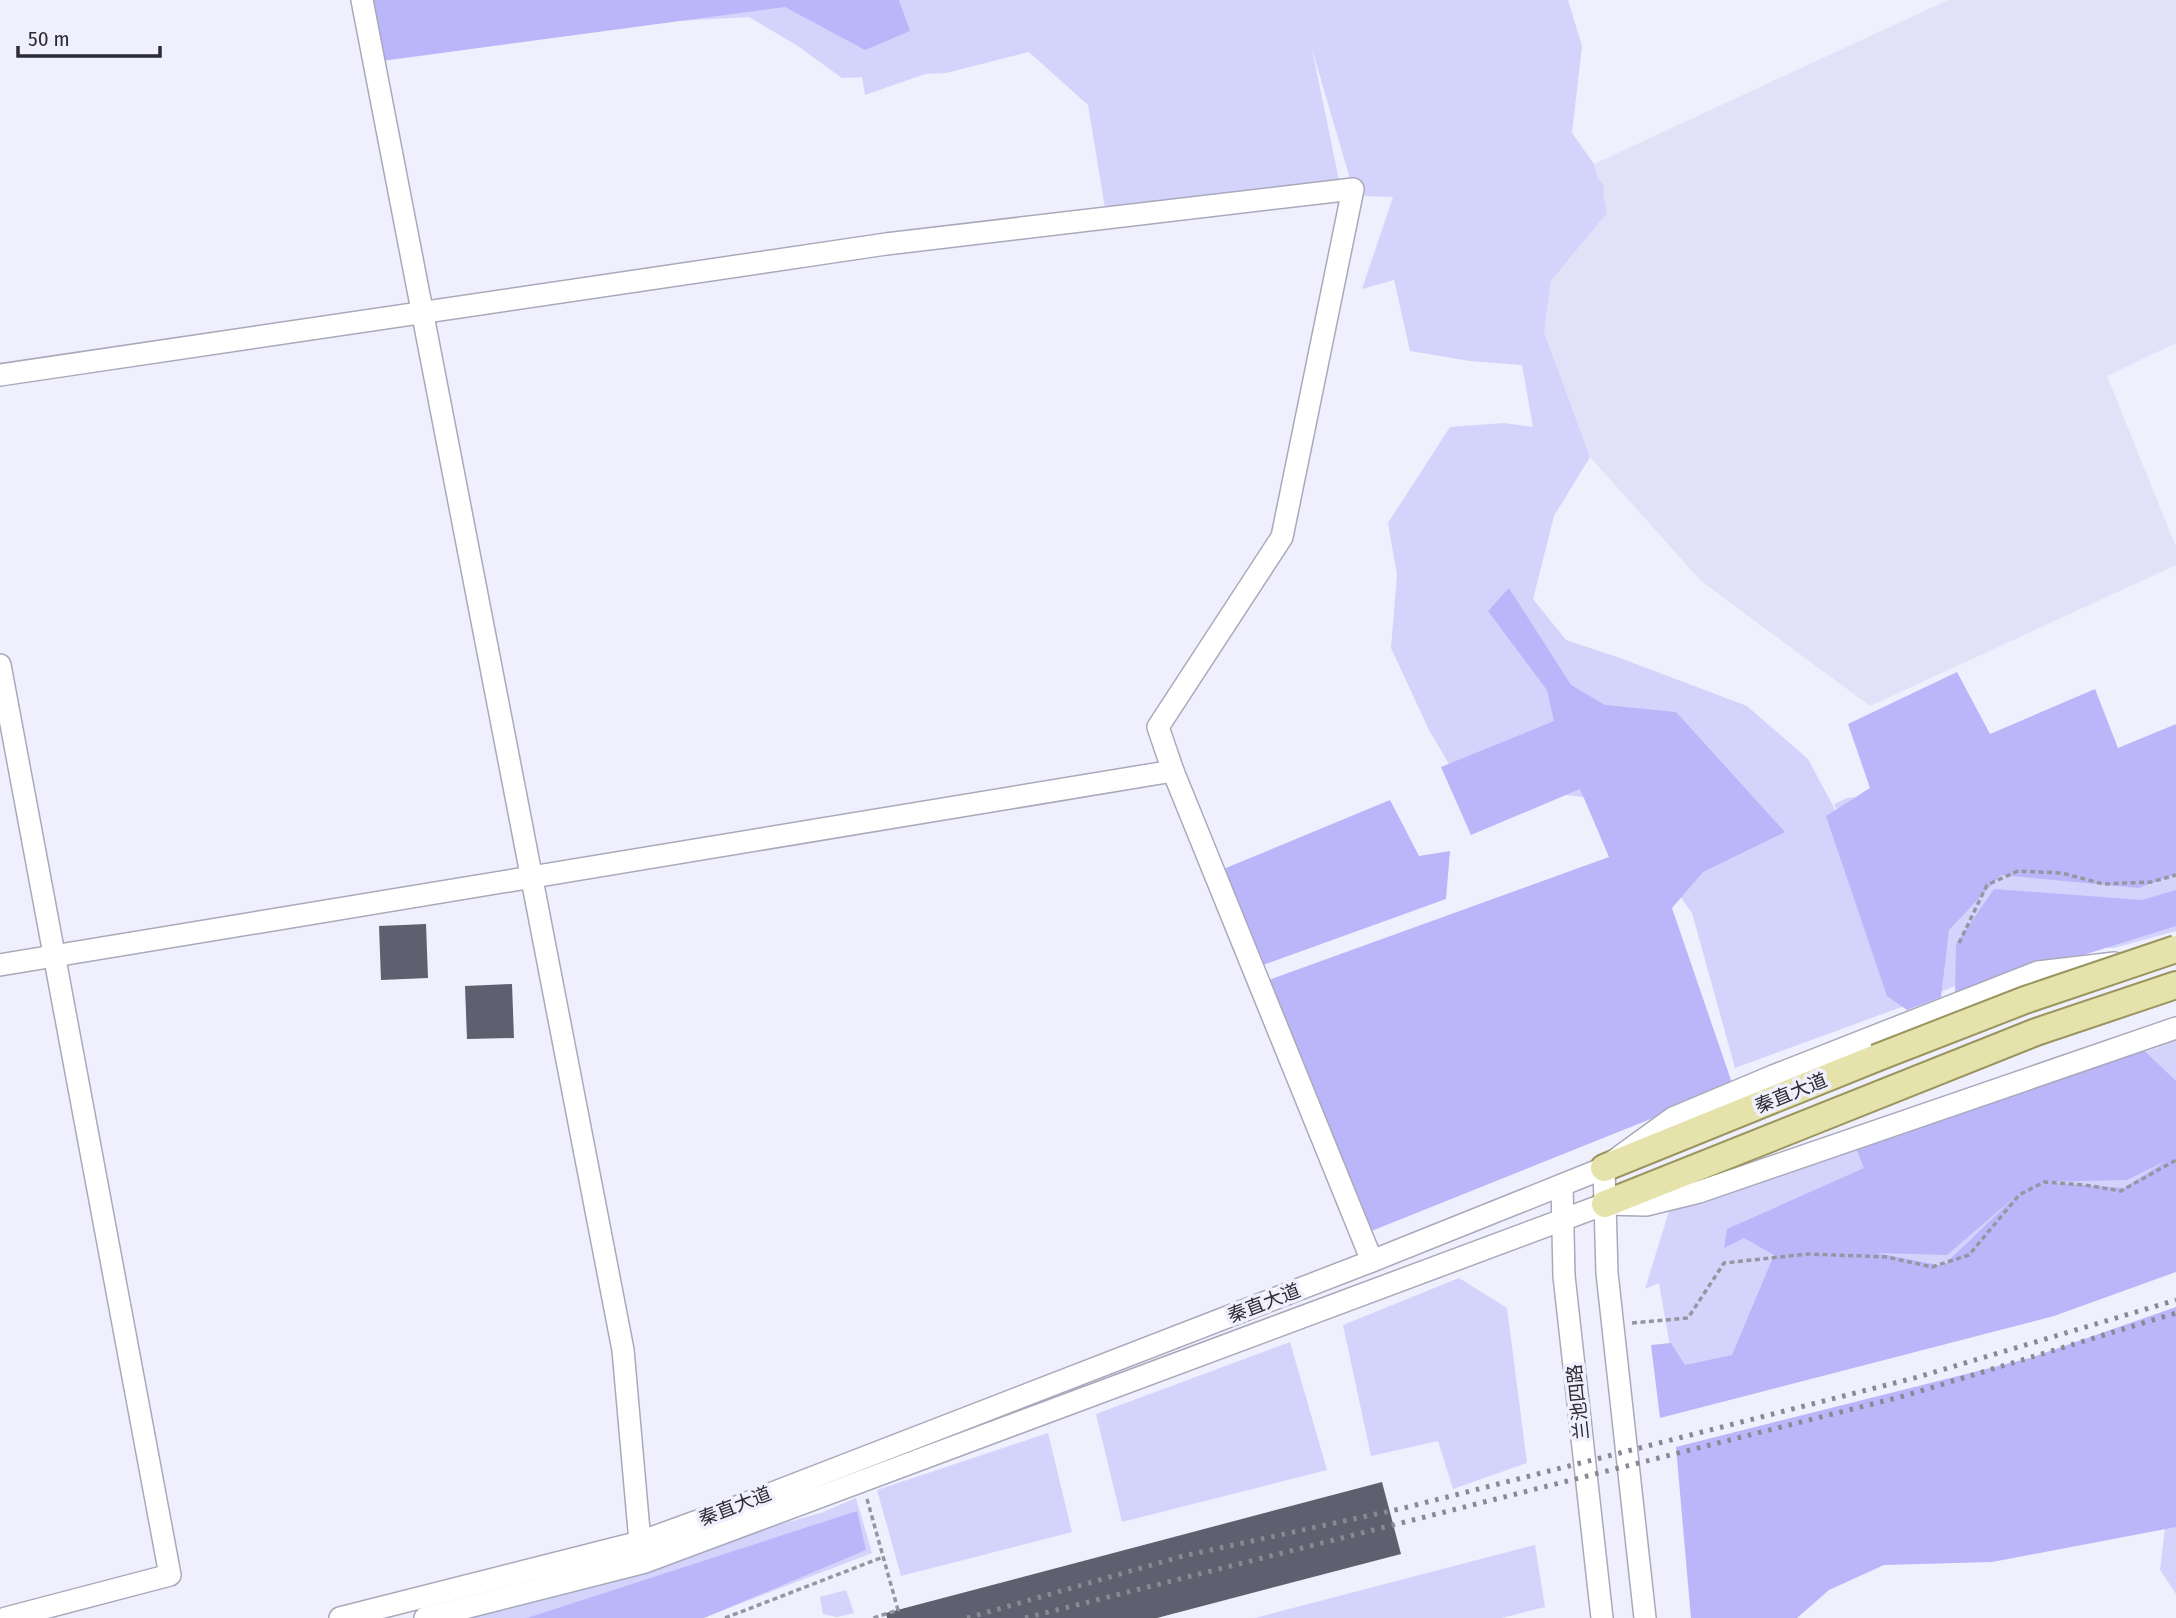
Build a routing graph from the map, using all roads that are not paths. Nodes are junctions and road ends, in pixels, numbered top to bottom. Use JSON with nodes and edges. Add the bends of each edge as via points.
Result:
{"nodes":[{"id":1,"x":362,"y":0,"type":"edge"},
{"id":2,"x":422,"y":314,"type":"junction"},
{"id":3,"x":0,"y":375,"type":"edge"},
{"id":4,"x":0,"y":665,"type":"edge"},
{"id":5,"x":1173,"y":771,"type":"junction"},
{"id":6,"x":532,"y":877,"type":"junction"},
{"id":7,"x":2176,"y":949,"type":"edge"},
{"id":8,"x":53,"y":956,"type":"junction"},
{"id":9,"x":2176,"y":957,"type":"edge"},
{"id":10,"x":0,"y":965,"type":"edge"},
{"id":11,"x":2176,"y":985,"type":"edge"},
{"id":12,"x":2167,"y":1031,"type":"edge"},
{"id":13,"x":2176,"y":1045,"type":"edge"},
{"id":14,"x":1604,"y":1168,"type":"junction"},
{"id":15,"x":1562,"y":1185,"type":"junction"},
{"id":16,"x":1605,"y":1204,"type":"junction"},
{"id":17,"x":1563,"y":1221,"type":"junction"},
{"id":18,"x":1372,"y":1261,"type":"junction"},
{"id":19,"x":640,"y":1542,"type":"junction"},
{"id":20,"x":6,"y":1618,"type":"edge"},
{"id":21,"x":340,"y":1618,"type":"edge"},
{"id":22,"x":425,"y":1618,"type":"edge"},
{"id":23,"x":1602,"y":1618,"type":"edge"},
{"id":24,"x":1645,"y":1618,"type":"edge"}],
"edges":[{"from":1,"to":2,"type":"street"},
{"from":2,"to":3,"type":"street"},
{"from":2,"to":5,"type":"street","via":[[886,244],[1353,188],[1282,537],[1158,727]]},
{"from":2,"to":6,"type":"street"},
{"from":4,"to":8,"type":"street"},
{"from":5,"to":6,"type":"street"},
{"from":5,"to":18,"type":"street"},
{"from":6,"to":8,"type":"street"},
{"from":6,"to":19,"type":"street","via":[[623,1350]]},
{"from":7,"to":14,"type":"main road","name":"秦直大道","bridge":true,"via":[[2025,1000]]},
{"from":8,"to":10,"type":"street"},
{"from":8,"to":20,"type":"street","via":[[170,1576]]},
{"from":9,"to":14,"type":"street","via":[[2038,972],[1673,1118]]},
{"from":11,"to":16,"type":"main road","name":"秦直大道","via":[[2036,1032]]},
{"from":12,"to":13,"type":"street"},
{"from":12,"to":16,"type":"street","via":[[1699,1192],[1646,1205]]},
{"from":14,"to":15,"type":"street","name":"秦直大道"},
{"from":14,"to":16,"type":"street"},
{"from":15,"to":17,"type":"street","name":"兰池四路"},
{"from":15,"to":18,"type":"street","name":"秦直大道"},
{"from":16,"to":17,"type":"street","name":"秦直大道"},
{"from":16,"to":24,"type":"street","via":[[1612,1325]]},
{"from":17,"to":22,"type":"street","name":"秦直大道","via":[[645,1562]]},
{"from":17,"to":23,"type":"street","name":"兰池四路","via":[[1564,1276]]},
{"from":18,"to":19,"type":"street","name":"秦直大道"},
{"from":19,"to":21,"type":"street","name":"秦直大道"}]}
